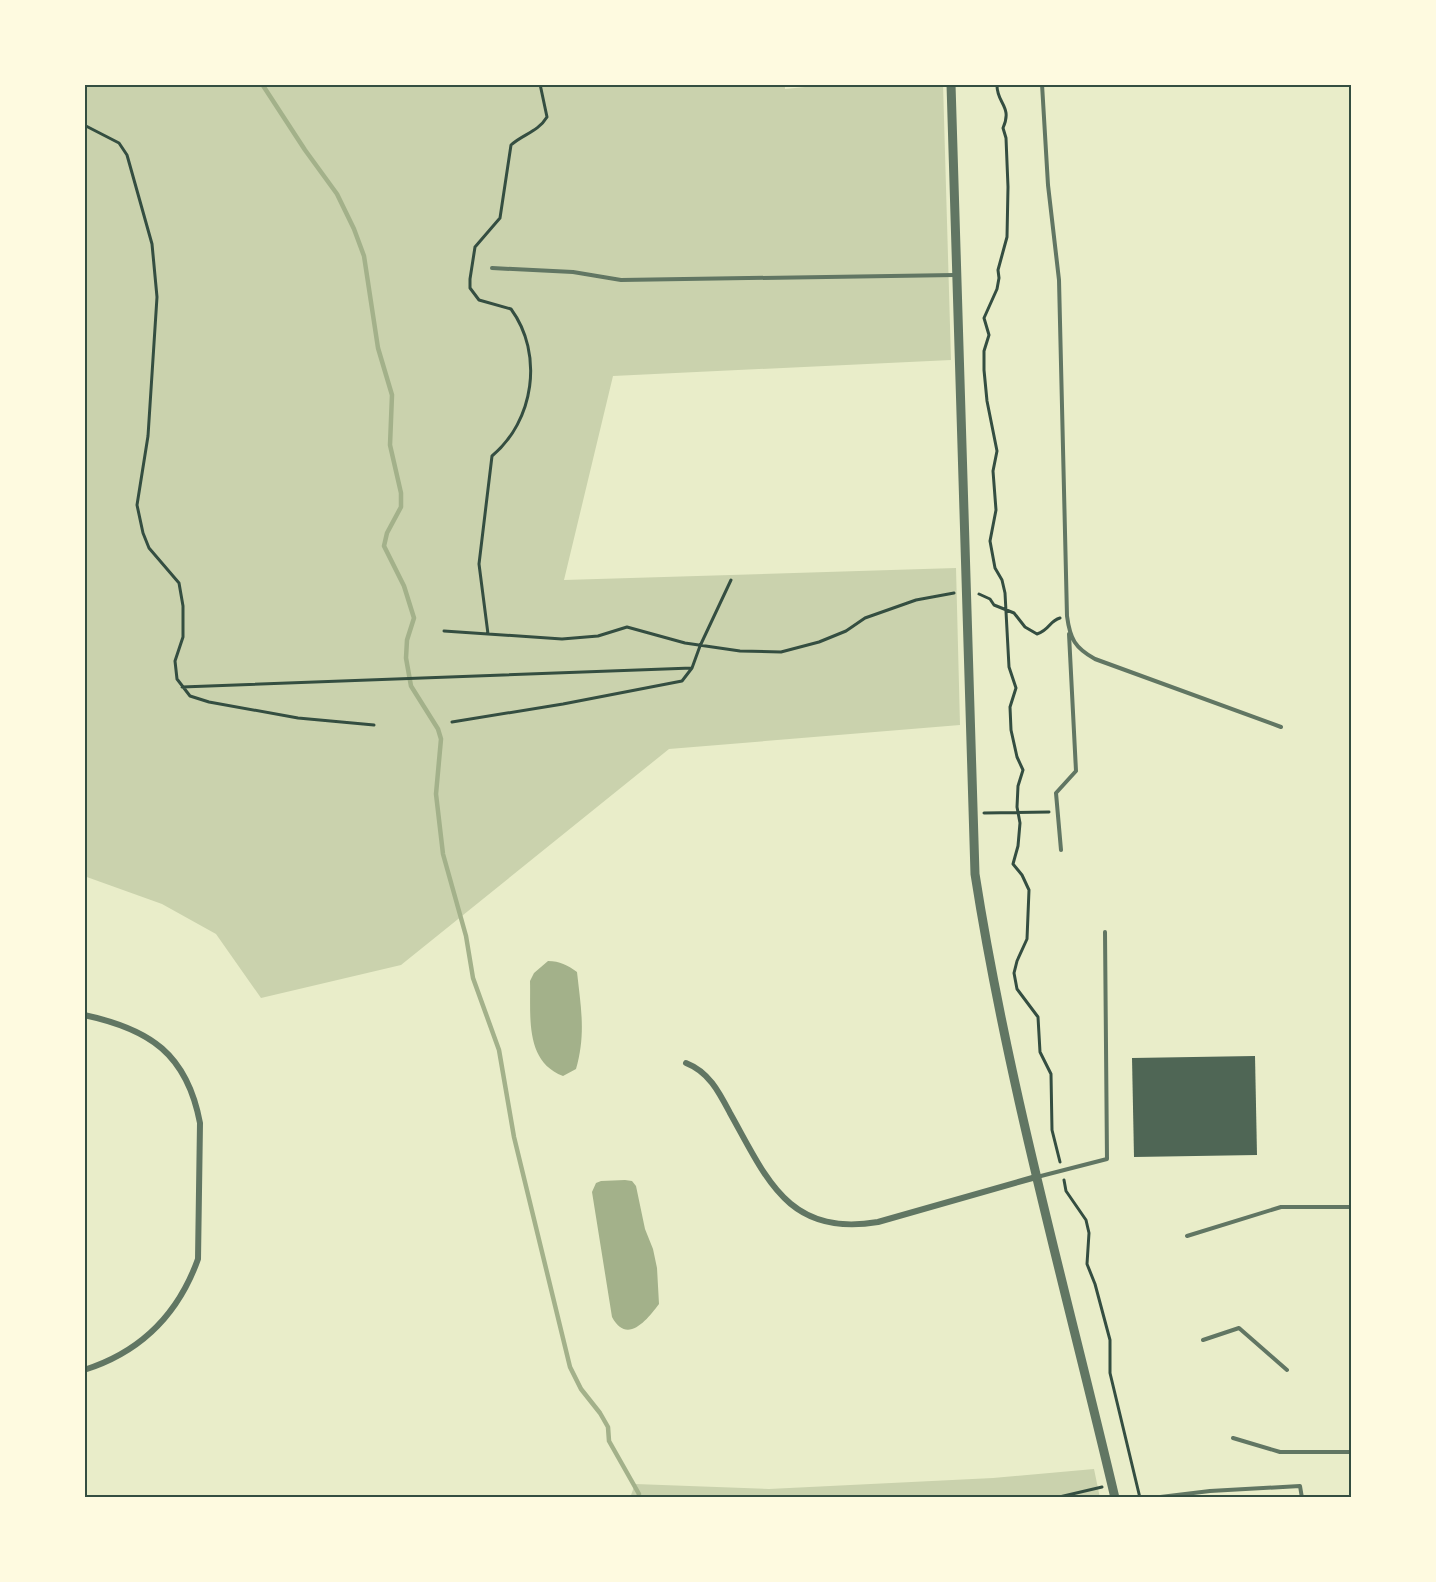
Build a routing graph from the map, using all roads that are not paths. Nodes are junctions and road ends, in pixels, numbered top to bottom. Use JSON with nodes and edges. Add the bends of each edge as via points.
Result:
{"nodes":[{"id":1,"x":951,"y":84,"type":"edge"},
{"id":2,"x":1042,"y":84,"type":"edge"},
{"id":3,"x":492,"y":268,"type":"dead end"},
{"id":4,"x":957,"y":275,"type":"junction"},
{"id":5,"x":1069,"y":633,"type":"junction"},
{"id":6,"x":1281,"y":727,"type":"dead end"},
{"id":7,"x":1061,"y":850,"type":"dead end"},
{"id":8,"x":1105,"y":932,"type":"dead end"},
{"id":9,"x":84,"y":1015,"type":"edge"},
{"id":10,"x":686,"y":1063,"type":"dead end"},
{"id":11,"x":1036,"y":1177,"type":"junction"},
{"id":12,"x":1352,"y":1207,"type":"edge"},
{"id":13,"x":1187,"y":1236,"type":"dead end"},
{"id":14,"x":1203,"y":1340,"type":"dead end"},
{"id":15,"x":84,"y":1370,"type":"edge"},
{"id":16,"x":1287,"y":1370,"type":"dead end"},
{"id":17,"x":1233,"y":1438,"type":"dead end"},
{"id":18,"x":1352,"y":1452,"type":"edge"},
{"id":19,"x":1115,"y":1498,"type":"edge"},
{"id":20,"x":1152,"y":1498,"type":"edge"},
{"id":21,"x":1302,"y":1498,"type":"edge"}],
"edges":[{"from":1,"to":4,"type":"street"},
{"from":2,"to":5,"type":"lane","via":[[1059,280]]},
{"from":3,"to":4,"type":"lane","via":[[621,280]]},
{"from":4,"to":11,"type":"street","via":[[975,874],[989,964]]},
{"from":5,"to":6,"type":"lane","via":[[1080,651],[1095,659]]},
{"from":5,"to":7,"type":"lane","via":[[1076,771],[1056,793]]},
{"from":8,"to":11,"type":"lane","via":[[1107,1159]]},
{"from":9,"to":15,"type":"street","via":[[136,1030],[171,1055],[190,1087],[200,1123],[198,1258],[191,1280],[172,1311],[145,1339],[109,1361]]},
{"from":10,"to":11,"type":"street","via":[[708,1077],[759,1166],[783,1199],[808,1216],[859,1225]]},
{"from":11,"to":19,"type":"street"},
{"from":12,"to":13,"type":"lane","via":[[1281,1208]]},
{"from":14,"to":16,"type":"lane","via":[[1239,1328]]},
{"from":17,"to":18,"type":"lane","via":[[1280,1452]]},
{"from":20,"to":21,"type":"lane","via":[[1300,1486]]}]}
